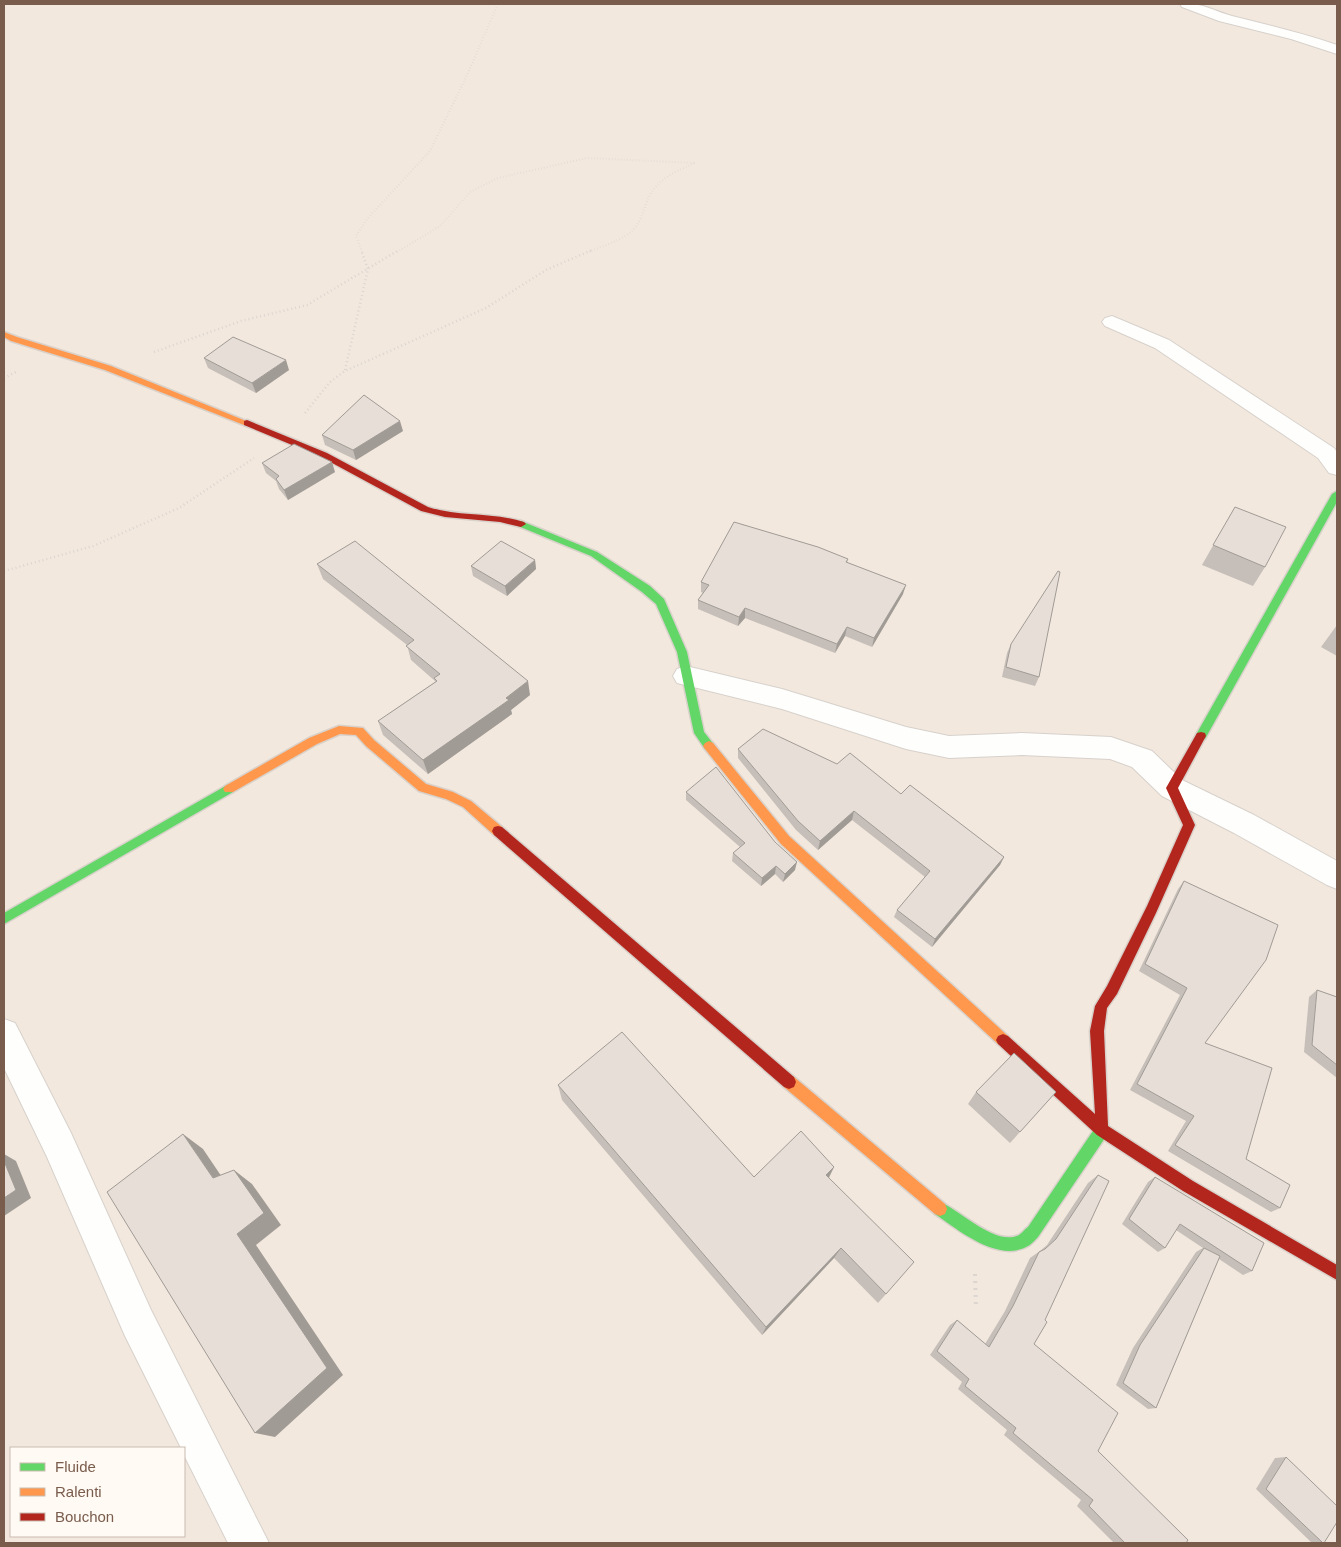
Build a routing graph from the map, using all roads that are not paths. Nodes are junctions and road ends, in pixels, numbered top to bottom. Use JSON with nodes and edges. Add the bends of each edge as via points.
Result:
{"nodes":[{"id":1,"x":1187,"y":4,"type":"edge"},
{"id":2,"x":1337,"y":50,"type":"edge"},
{"id":3,"x":1112,"y":322,"type":"dead end"},
{"id":4,"x":4,"y":334,"type":"edge"},
{"id":5,"x":1337,"y":468,"type":"edge"},
{"id":6,"x":1337,"y":494,"type":"edge"},
{"id":7,"x":686,"y":676,"type":"junction"},
{"id":8,"x":1172,"y":788,"type":"junction"},
{"id":9,"x":1337,"y":876,"type":"edge"},
{"id":10,"x":4,"y":919,"type":"edge"},
{"id":11,"x":4,"y":1034,"type":"edge"},
{"id":12,"x":1102,"y":1130,"type":"junction"},
{"id":13,"x":1337,"y":1273,"type":"edge"},
{"id":14,"x":249,"y":1543,"type":"edge"}],
"edges":[{"from":1,"to":2,"type":"street","via":[[1224,18]]},
{"from":3,"to":5,"type":"street","via":[[1162,344],[1326,453]]},
{"from":4,"to":7,"type":"street","via":[[108,368],[285,437],[418,506],[445,514],[508,519],[604,560],[660,602],[682,652]]},
{"from":6,"to":8,"type":"street"},
{"from":7,"to":8,"type":"street","via":[[782,699],[906,738],[948,747],[1022,744],[1111,748],[1142,759]]},
{"from":7,"to":12,"type":"street","via":[[699,733],[785,840]]},
{"from":8,"to":9,"type":"street"},
{"from":8,"to":12,"type":"street","via":[[1189,825],[1152,909],[1102,1006],[1097,1031]]},
{"from":10,"to":12,"type":"street","via":[[313,741],[339,730],[359,731],[423,788],[449,795],[466,804],[938,1208],[974,1232],[1006,1244],[1021,1242],[1033,1232]]},
{"from":11,"to":14,"type":"street","via":[[59,1145],[138,1323]]},
{"from":12,"to":13,"type":"street","via":[[1138,1155]]}]}
